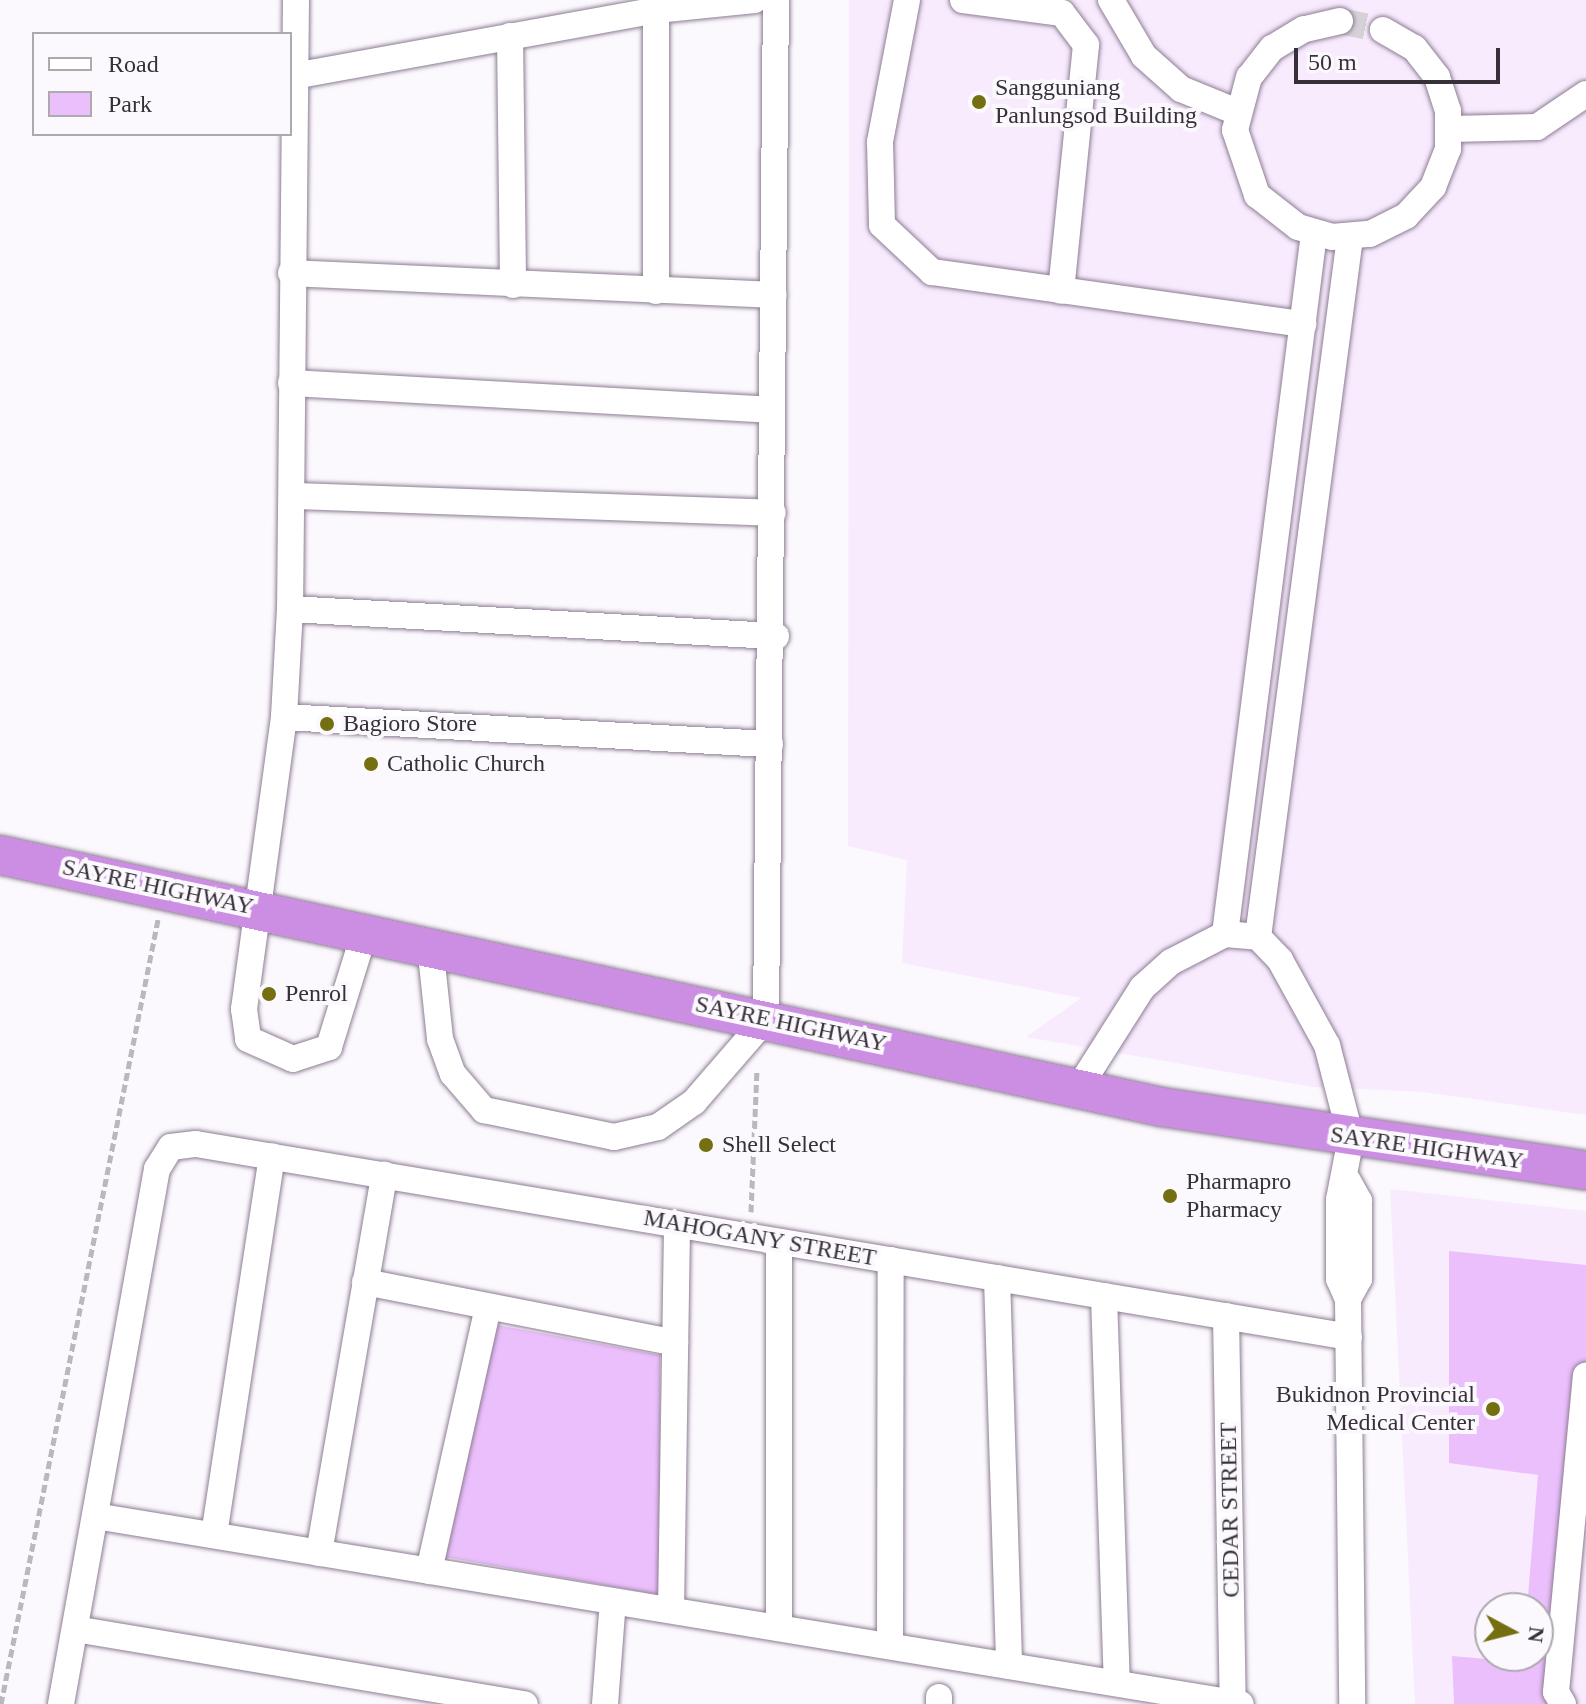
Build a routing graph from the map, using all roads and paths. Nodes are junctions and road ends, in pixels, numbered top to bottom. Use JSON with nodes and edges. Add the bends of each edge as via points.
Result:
{"nodes":[{"id":1,"x":296,"y":0,"type":"edge"},
{"id":2,"x":754,"y":0,"type":"edge"},
{"id":3,"x":776,"y":0,"type":"edge"},
{"id":4,"x":907,"y":0,"type":"edge"},
{"id":5,"x":963,"y":0,"type":"edge"},
{"id":6,"x":1111,"y":0,"type":"edge"},
{"id":7,"x":656,"y":10,"type":"junction"},
{"id":8,"x":1340,"y":21,"type":"tunnel mouth"},
{"id":9,"x":1383,"y":30,"type":"tunnel mouth"},
{"id":10,"x":510,"y":36,"type":"junction"},
{"id":11,"x":294,"y":76,"type":"junction"},
{"id":12,"x":1586,"y":94,"type":"edge"},
{"id":13,"x":1237,"y":112,"type":"junction"},
{"id":14,"x":1450,"y":129,"type":"junction"},
{"id":15,"x":1314,"y":233,"type":"junction"},
{"id":16,"x":1350,"y":237,"type":"junction"},
{"id":17,"x":291,"y":273,"type":"junction"},
{"id":18,"x":513,"y":285,"type":"junction"},
{"id":19,"x":656,"y":291,"type":"junction"},
{"id":20,"x":1061,"y":291,"type":"junction"},
{"id":21,"x":773,"y":295,"type":"junction"},
{"id":22,"x":1303,"y":324,"type":"junction"},
{"id":23,"x":291,"y":383,"type":"junction"},
{"id":24,"x":770,"y":410,"type":"junction"},
{"id":25,"x":295,"y":496,"type":"junction"},
{"id":26,"x":773,"y":513,"type":"junction"},
{"id":27,"x":290,"y":609,"type":"junction"},
{"id":28,"x":776,"y":636,"type":"junction"},
{"id":29,"x":284,"y":717,"type":"junction"},
{"id":30,"x":770,"y":744,"type":"junction"},
{"id":31,"x":0,"y":855,"type":"edge"},
{"id":32,"x":164,"y":888,"type":"junction"},
{"id":33,"x":261,"y":908,"type":"junction"},
{"id":34,"x":365,"y":931,"type":"junction"},
{"id":35,"x":1225,"y":934,"type":"junction"},
{"id":36,"x":1258,"y":937,"type":"junction"},
{"id":37,"x":430,"y":945,"type":"junction"},
{"id":38,"x":766,"y":1019,"type":"junction"},
{"id":39,"x":1078,"y":1089,"type":"junction"},
{"id":40,"x":1351,"y":1138,"type":"junction"},
{"id":41,"x":272,"y":1156,"type":"junction"},
{"id":42,"x":1586,"y":1170,"type":"edge"},
{"id":43,"x":384,"y":1175,"type":"junction"},
{"id":44,"x":677,"y":1224,"type":"junction"},
{"id":45,"x":751,"y":1237,"type":"junction"},
{"id":46,"x":779,"y":1242,"type":"junction"},
{"id":47,"x":891,"y":1260,"type":"junction"},
{"id":48,"x":997,"y":1278,"type":"junction"},
{"id":49,"x":365,"y":1282,"type":"junction"},
{"id":50,"x":1104,"y":1296,"type":"junction"},
{"id":51,"x":488,"y":1306,"type":"junction"},
{"id":52,"x":1226,"y":1316,"type":"junction"},
{"id":53,"x":1349,"y":1337,"type":"junction"},
{"id":54,"x":675,"y":1343,"type":"junction"},
{"id":55,"x":1586,"y":1375,"type":"edge"},
{"id":56,"x":1584,"y":1418,"type":"edge"},
{"id":57,"x":95,"y":1516,"type":"junction"},
{"id":58,"x":214,"y":1535,"type":"junction"},
{"id":59,"x":319,"y":1553,"type":"junction"},
{"id":60,"x":429,"y":1571,"type":"junction"},
{"id":61,"x":613,"y":1601,"type":"junction"},
{"id":62,"x":671,"y":1610,"type":"junction"},
{"id":63,"x":779,"y":1628,"type":"junction"},
{"id":64,"x":75,"y":1629,"type":"junction"},
{"id":65,"x":890,"y":1646,"type":"junction"},
{"id":66,"x":1009,"y":1666,"type":"junction"},
{"id":67,"x":1117,"y":1683,"type":"junction"},
{"id":68,"x":1237,"y":1703,"type":"edge"},
{"id":69,"x":1,"y":1704,"type":"edge"},
{"id":70,"x":61,"y":1704,"type":"edge"},
{"id":71,"x":525,"y":1704,"type":"edge"},
{"id":72,"x":605,"y":1704,"type":"edge"},
{"id":73,"x":1352,"y":1704,"type":"edge"},
{"id":74,"x":1563,"y":1704,"type":"edge"}],
"edges":[{"from":1,"to":11,"type":"street"},
{"from":2,"to":7,"type":"street"},
{"from":3,"to":21,"type":"street"},
{"from":4,"to":20,"type":"street","via":[[880,142],[882,225],[932,272]]},
{"from":5,"to":20,"type":"street","via":[[1062,13],[1086,45]]},
{"from":6,"to":13,"type":"street","via":[[1144,56],[1181,89]]},
{"from":7,"to":10,"type":"street"},
{"from":7,"to":19,"type":"street"},
{"from":8,"to":13,"type":"street","via":[[1304,29],[1272,48],[1249,77]]},
{"from":9,"to":14,"type":"street","via":[[1432,69]]},
{"from":10,"to":11,"type":"street"},
{"from":10,"to":18,"type":"street"},
{"from":11,"to":17,"type":"street"},
{"from":12,"to":14,"type":"street","via":[[1537,127]]},
{"from":13,"to":15,"type":"street","via":[[1237,147],[1257,195]]},
{"from":14,"to":16,"type":"street","via":[[1442,169],[1421,203],[1389,227]]},
{"from":15,"to":16,"type":"street"},
{"from":15,"to":22,"type":"street"},
{"from":16,"to":36,"type":"street"},
{"from":17,"to":18,"type":"street"},
{"from":17,"to":23,"type":"street"},
{"from":18,"to":19,"type":"street"},
{"from":19,"to":21,"type":"street"},
{"from":20,"to":22,"type":"street"},
{"from":21,"to":24,"type":"street"},
{"from":22,"to":35,"type":"street"},
{"from":23,"to":24,"type":"street"},
{"from":23,"to":25,"type":"street"},
{"from":24,"to":26,"type":"street"},
{"from":25,"to":26,"type":"street"},
{"from":25,"to":27,"type":"street"},
{"from":26,"to":28,"type":"street"},
{"from":27,"to":28,"type":"street"},
{"from":27,"to":29,"type":"street"},
{"from":28,"to":30,"type":"street"},
{"from":29,"to":30,"type":"street"},
{"from":29,"to":33,"type":"street"},
{"from":30,"to":38,"type":"street"},
{"from":31,"to":32,"type":"highway","name":"SAYRE HIGHWAY"},
{"from":32,"to":33,"type":"highway","name":"SAYRE HIGHWAY"},
{"from":32,"to":69,"type":"path"},
{"from":33,"to":34,"type":"highway","name":"SAYRE HIGHWAY"},
{"from":33,"to":34,"type":"street","via":[[244,1009],[248,1039],[293,1059],[329,1047]]},
{"from":34,"to":37,"type":"highway","name":"SAYRE HIGHWAY"},
{"from":35,"to":36,"type":"street"},
{"from":35,"to":39,"type":"street","via":[[1171,962],[1142,988]]},
{"from":36,"to":40,"type":"street","via":[[1303,991],[1340,1081]]},
{"from":37,"to":38,"type":"highway","name":"SAYRE HIGHWAY"},
{"from":37,"to":38,"type":"street","via":[[440,1039],[453,1074],[484,1110],[614,1137],[658,1127],[694,1102]]},
{"from":38,"to":39,"type":"highway","name":"SAYRE HIGHWAY"},
{"from":38,"to":45,"type":"path","via":[[753,1093]]},
{"from":39,"to":40,"type":"highway","name":"SAYRE HIGHWAY"},
{"from":40,"to":42,"type":"highway","name":"SAYRE HIGHWAY"},
{"from":40,"to":53,"type":"street","via":[[1348,1181],[1359,1201],[1359,1263],[1348,1299]]},
{"from":41,"to":43,"type":"street","name":"MAHOGANY STREET"},
{"from":41,"to":57,"type":"street","name":"MAHOGANY STREET","via":[[196,1144],[171,1147],[157,1169]]},
{"from":41,"to":58,"type":"street"},
{"from":43,"to":44,"type":"street","name":"MAHOGANY STREET"},
{"from":43,"to":49,"type":"street"},
{"from":44,"to":45,"type":"street","name":"MAHOGANY STREET"},
{"from":44,"to":54,"type":"street"},
{"from":45,"to":46,"type":"street","name":"MAHOGANY STREET"},
{"from":46,"to":47,"type":"street","name":"MAHOGANY STREET"},
{"from":46,"to":63,"type":"street"},
{"from":47,"to":48,"type":"street","name":"MAHOGANY STREET"},
{"from":47,"to":65,"type":"street"},
{"from":48,"to":50,"type":"street","name":"MAHOGANY STREET"},
{"from":48,"to":66,"type":"street"},
{"from":49,"to":51,"type":"street"},
{"from":49,"to":59,"type":"street"},
{"from":50,"to":52,"type":"street","name":"MAHOGANY STREET"},
{"from":50,"to":67,"type":"street"},
{"from":51,"to":54,"type":"street"},
{"from":51,"to":60,"type":"street"},
{"from":52,"to":53,"type":"street","name":"MAHOGANY STREET"},
{"from":52,"to":68,"type":"street","name":"CEDAR STREET"},
{"from":53,"to":73,"type":"street"},
{"from":54,"to":62,"type":"street"},
{"from":55,"to":56,"type":"street"},
{"from":56,"to":74,"type":"street","via":[[1556,1692]]},
{"from":57,"to":58,"type":"street"},
{"from":57,"to":64,"type":"street"},
{"from":58,"to":59,"type":"street"},
{"from":59,"to":60,"type":"street"},
{"from":60,"to":61,"type":"street"},
{"from":61,"to":62,"type":"street"},
{"from":61,"to":72,"type":"street"},
{"from":62,"to":63,"type":"street"},
{"from":63,"to":65,"type":"street"},
{"from":64,"to":70,"type":"street"},
{"from":64,"to":71,"type":"street"},
{"from":65,"to":66,"type":"street"},
{"from":66,"to":67,"type":"street"},
{"from":67,"to":68,"type":"street"}]}
